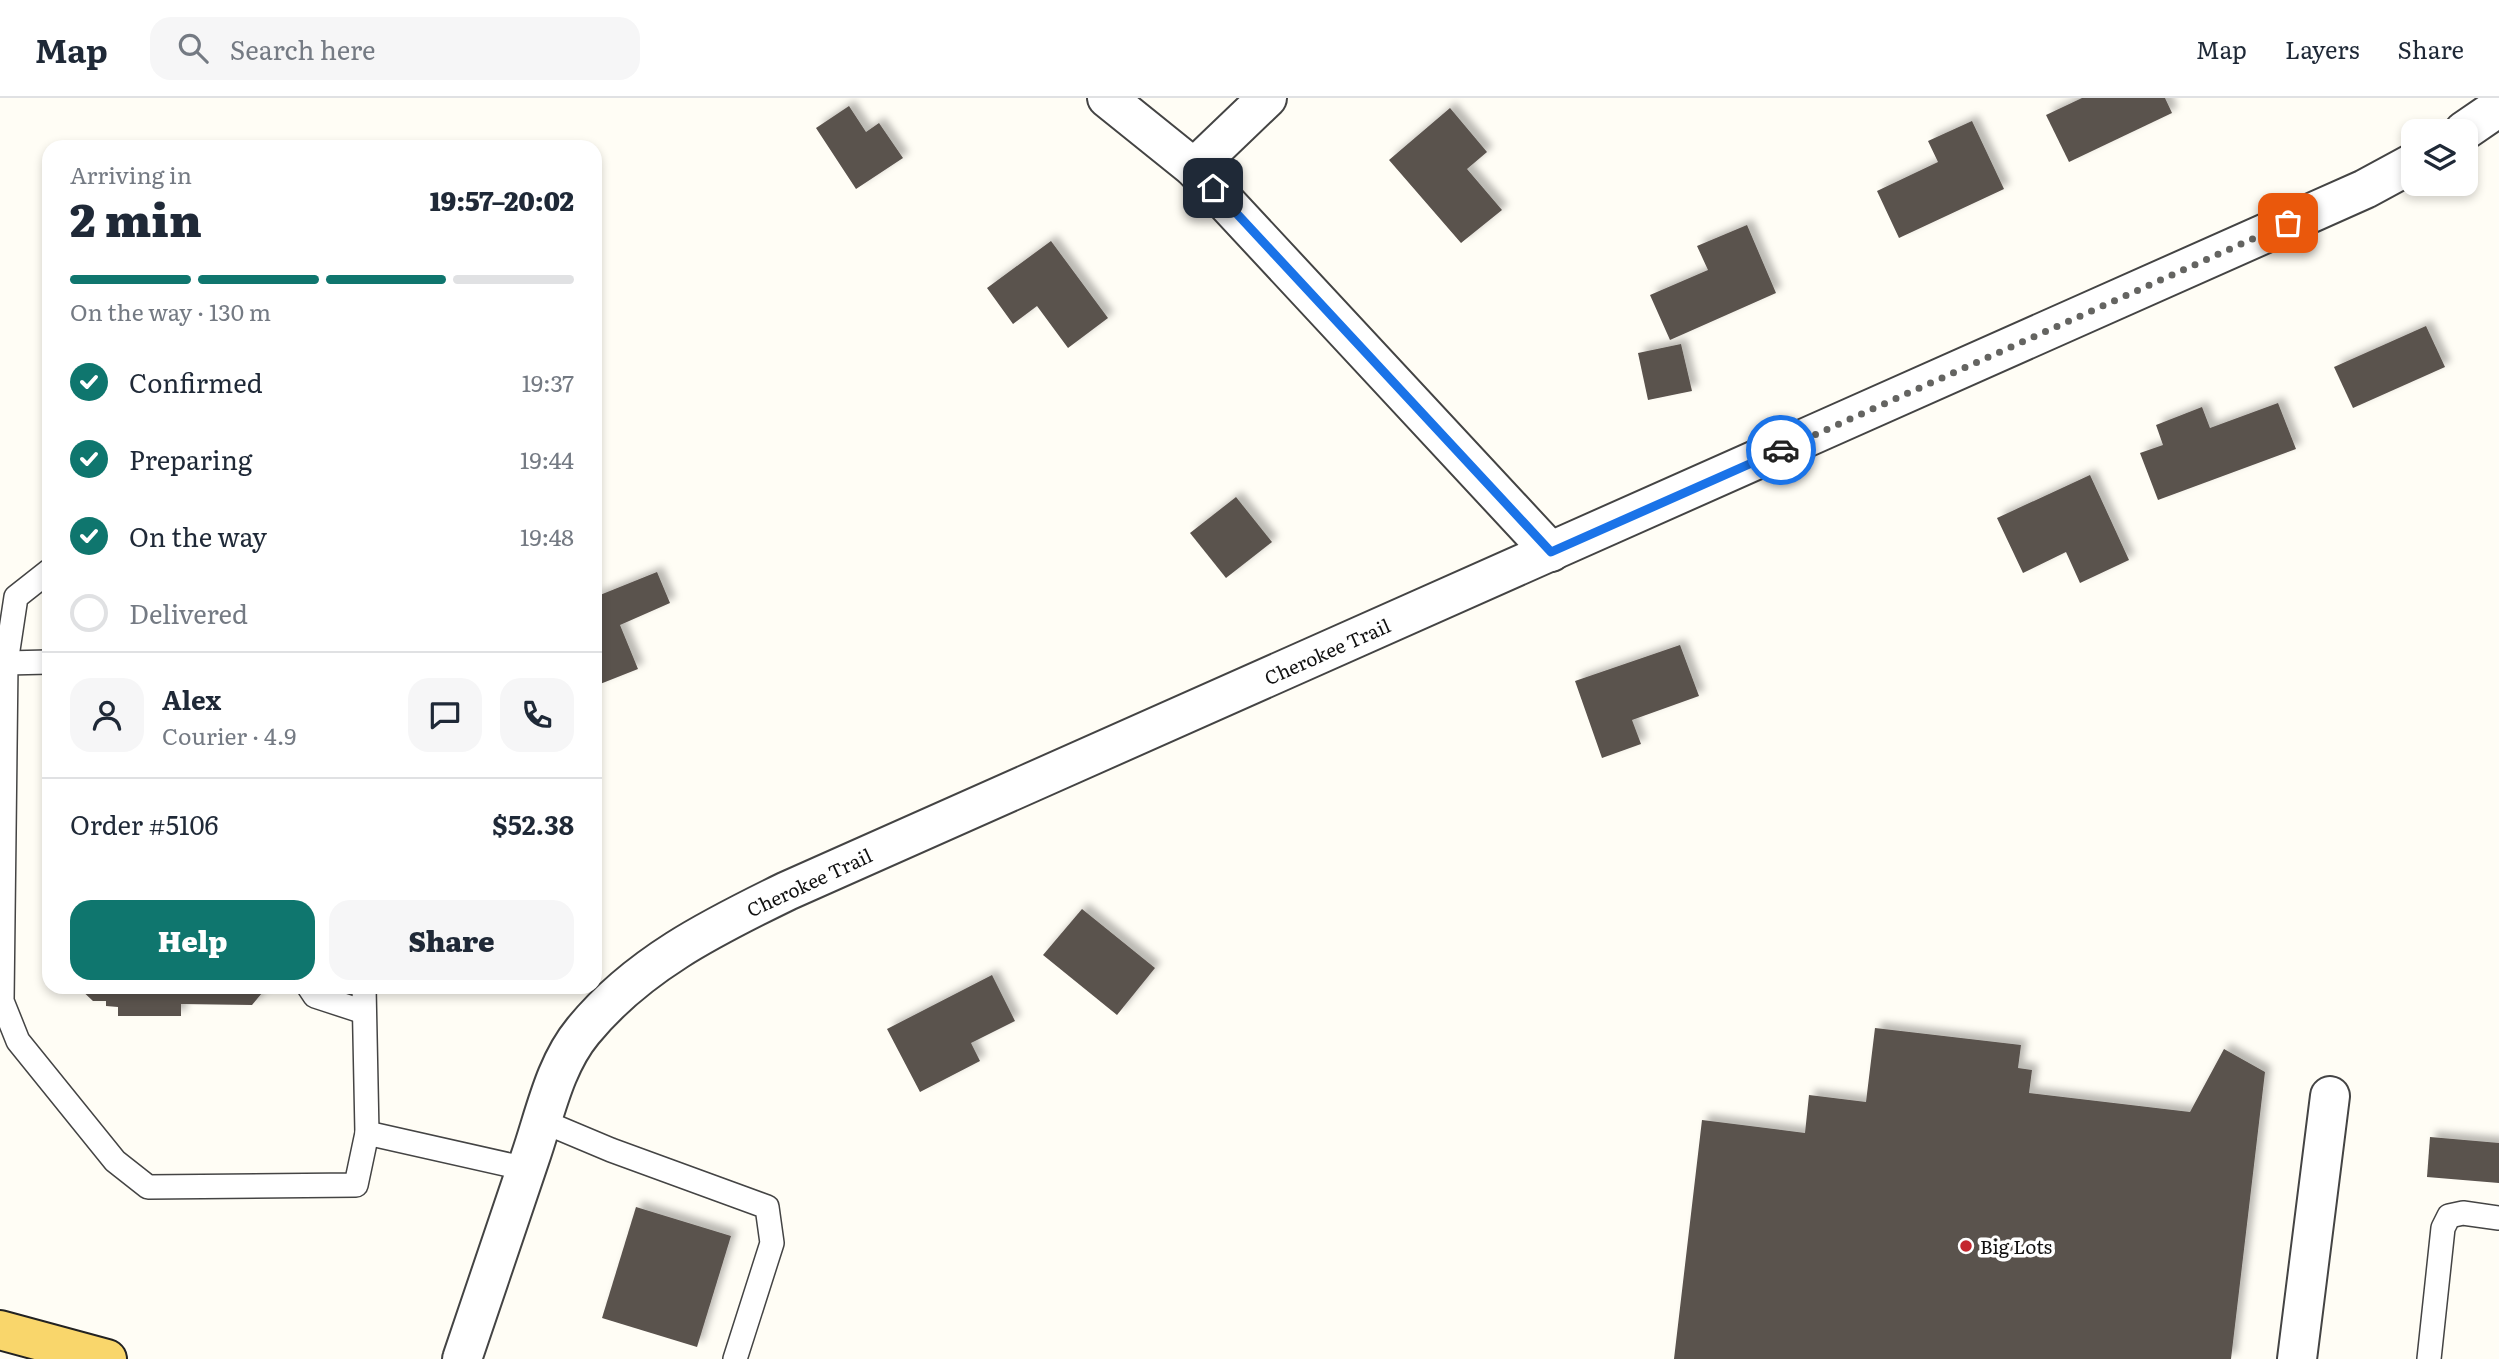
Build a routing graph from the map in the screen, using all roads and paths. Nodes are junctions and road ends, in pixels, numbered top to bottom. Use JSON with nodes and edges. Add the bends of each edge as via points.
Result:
{"nodes":[{"id":1,"x":1107,"y":98,"type":"edge"},
{"id":2,"x":1266,"y":98,"type":"edge"},
{"id":3,"x":2499,"y":107,"type":"edge"},
{"id":4,"x":2478,"y":122,"type":"edge"},
{"id":5,"x":1194,"y":168,"type":"junction"},
{"id":6,"x":2401,"y":170,"type":"edge"},
{"id":7,"x":1551,"y":552,"type":"junction"},
{"id":8,"x":42,"y":577,"type":"edge"},
{"id":9,"x":42,"y":662,"type":"edge"},
{"id":10,"x":3,"y":664,"type":"edge"},
{"id":11,"x":314,"y":994,"type":"edge"},
{"id":12,"x":364,"y":994,"type":"edge"},
{"id":13,"x":364,"y":1012,"type":"junction"},
{"id":14,"x":2330,"y":1096,"type":"dead end"},
{"id":15,"x":542,"y":1121,"type":"junction"},
{"id":16,"x":367,"y":1133,"type":"junction"},
{"id":17,"x":527,"y":1169,"type":"junction"},
{"id":18,"x":2499,"y":1218,"type":"edge"},
{"id":19,"x":0,"y":1330,"type":"edge"},
{"id":20,"x":107,"y":1359,"type":"edge"},
{"id":21,"x":462,"y":1359,"type":"edge"},
{"id":22,"x":735,"y":1359,"type":"edge"},
{"id":23,"x":2297,"y":1359,"type":"edge"},
{"id":24,"x":2429,"y":1359,"type":"edge"}],
"edges":[{"from":1,"to":5,"type":"street"},
{"from":2,"to":5,"type":"street"},
{"from":3,"to":4,"type":"street"},
{"from":5,"to":7,"type":"street"},
{"from":6,"to":7,"type":"street","name":"Cherokee Trail"},
{"from":7,"to":15,"type":"street","name":"Cherokee Trail","via":[[723,922],[617,993],[581,1033],[556,1079]]},
{"from":8,"to":10,"type":"lane","via":[[16,597]]},
{"from":9,"to":10,"type":"lane"},
{"from":10,"to":16,"type":"lane","via":[[2,1001],[18,1041],[115,1161],[148,1186],[356,1185]]},
{"from":11,"to":13,"type":"lane"},
{"from":12,"to":13,"type":"lane"},
{"from":13,"to":16,"type":"lane"},
{"from":14,"to":23,"type":"street"},
{"from":15,"to":17,"type":"street","name":"Cherokee Trail"},
{"from":15,"to":22,"type":"lane","via":[[767,1207],[772,1243]]},
{"from":16,"to":17,"type":"lane"},
{"from":17,"to":21,"type":"street","name":"Cherokee Trail"},
{"from":18,"to":24,"type":"lane","via":[[2463,1213],[2449,1216],[2443,1228]]},
{"from":19,"to":20,"type":"main road"}]}
